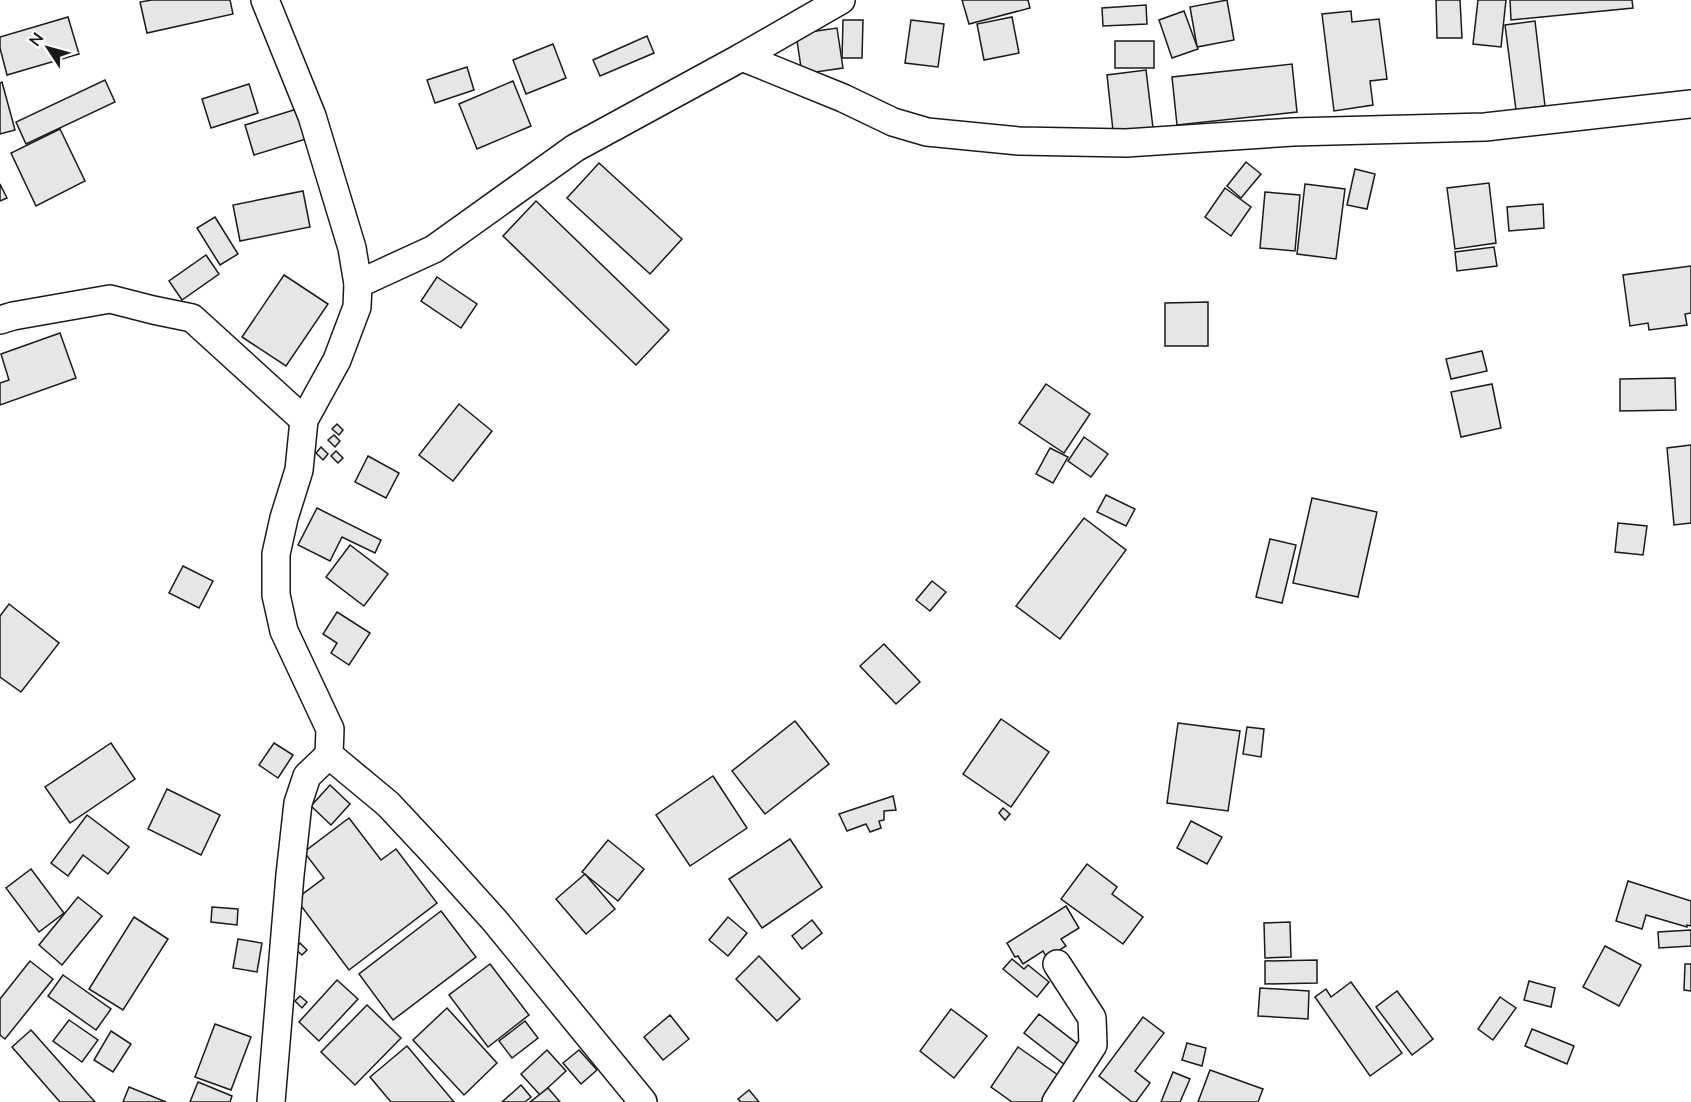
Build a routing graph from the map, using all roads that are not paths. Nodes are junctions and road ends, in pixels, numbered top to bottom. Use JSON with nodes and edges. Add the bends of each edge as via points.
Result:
{"nodes":[{"id":1,"x":265,"y":0,"type":"edge"},
{"id":2,"x":841,"y":0,"type":"edge"},
{"id":3,"x":742,"y":57,"type":"junction"},
{"id":4,"x":1691,"y":104,"type":"edge"},
{"id":5,"x":358,"y":284,"type":"junction"},
{"id":6,"x":0,"y":320,"type":"edge"},
{"id":7,"x":304,"y":420,"type":"junction"},
{"id":8,"x":329,"y":755,"type":"junction"},
{"id":9,"x":1056,"y":964,"type":"dead end"},
{"id":10,"x":272,"y":1102,"type":"edge"},
{"id":11,"x":643,"y":1102,"type":"edge"},
{"id":12,"x":1056,"y":1102,"type":"edge"}],
"edges":[{"from":1,"to":5,"type":"street","via":[[312,116],[352,248]]},
{"from":2,"to":3,"type":"street"},
{"from":3,"to":4,"type":"street","via":[[904,126],[1019,141],[1126,142],[1293,132],[1485,127]]},
{"from":3,"to":5,"type":"street","via":[[575,148],[434,249]]},
{"from":5,"to":7,"type":"street","via":[[357,308],[337,360]]},
{"from":6,"to":7,"type":"street","via":[[110,299],[192,318]]},
{"from":7,"to":8,"type":"street","via":[[299,470],[276,554],[276,595],[284,631],[330,729]]},
{"from":8,"to":10,"type":"street","via":[[307,776],[298,802]]},
{"from":8,"to":11,"type":"street","via":[[388,804],[432,851],[495,921]]},
{"from":9,"to":12,"type":"street","via":[[1092,1018],[1093,1045]]}]}
